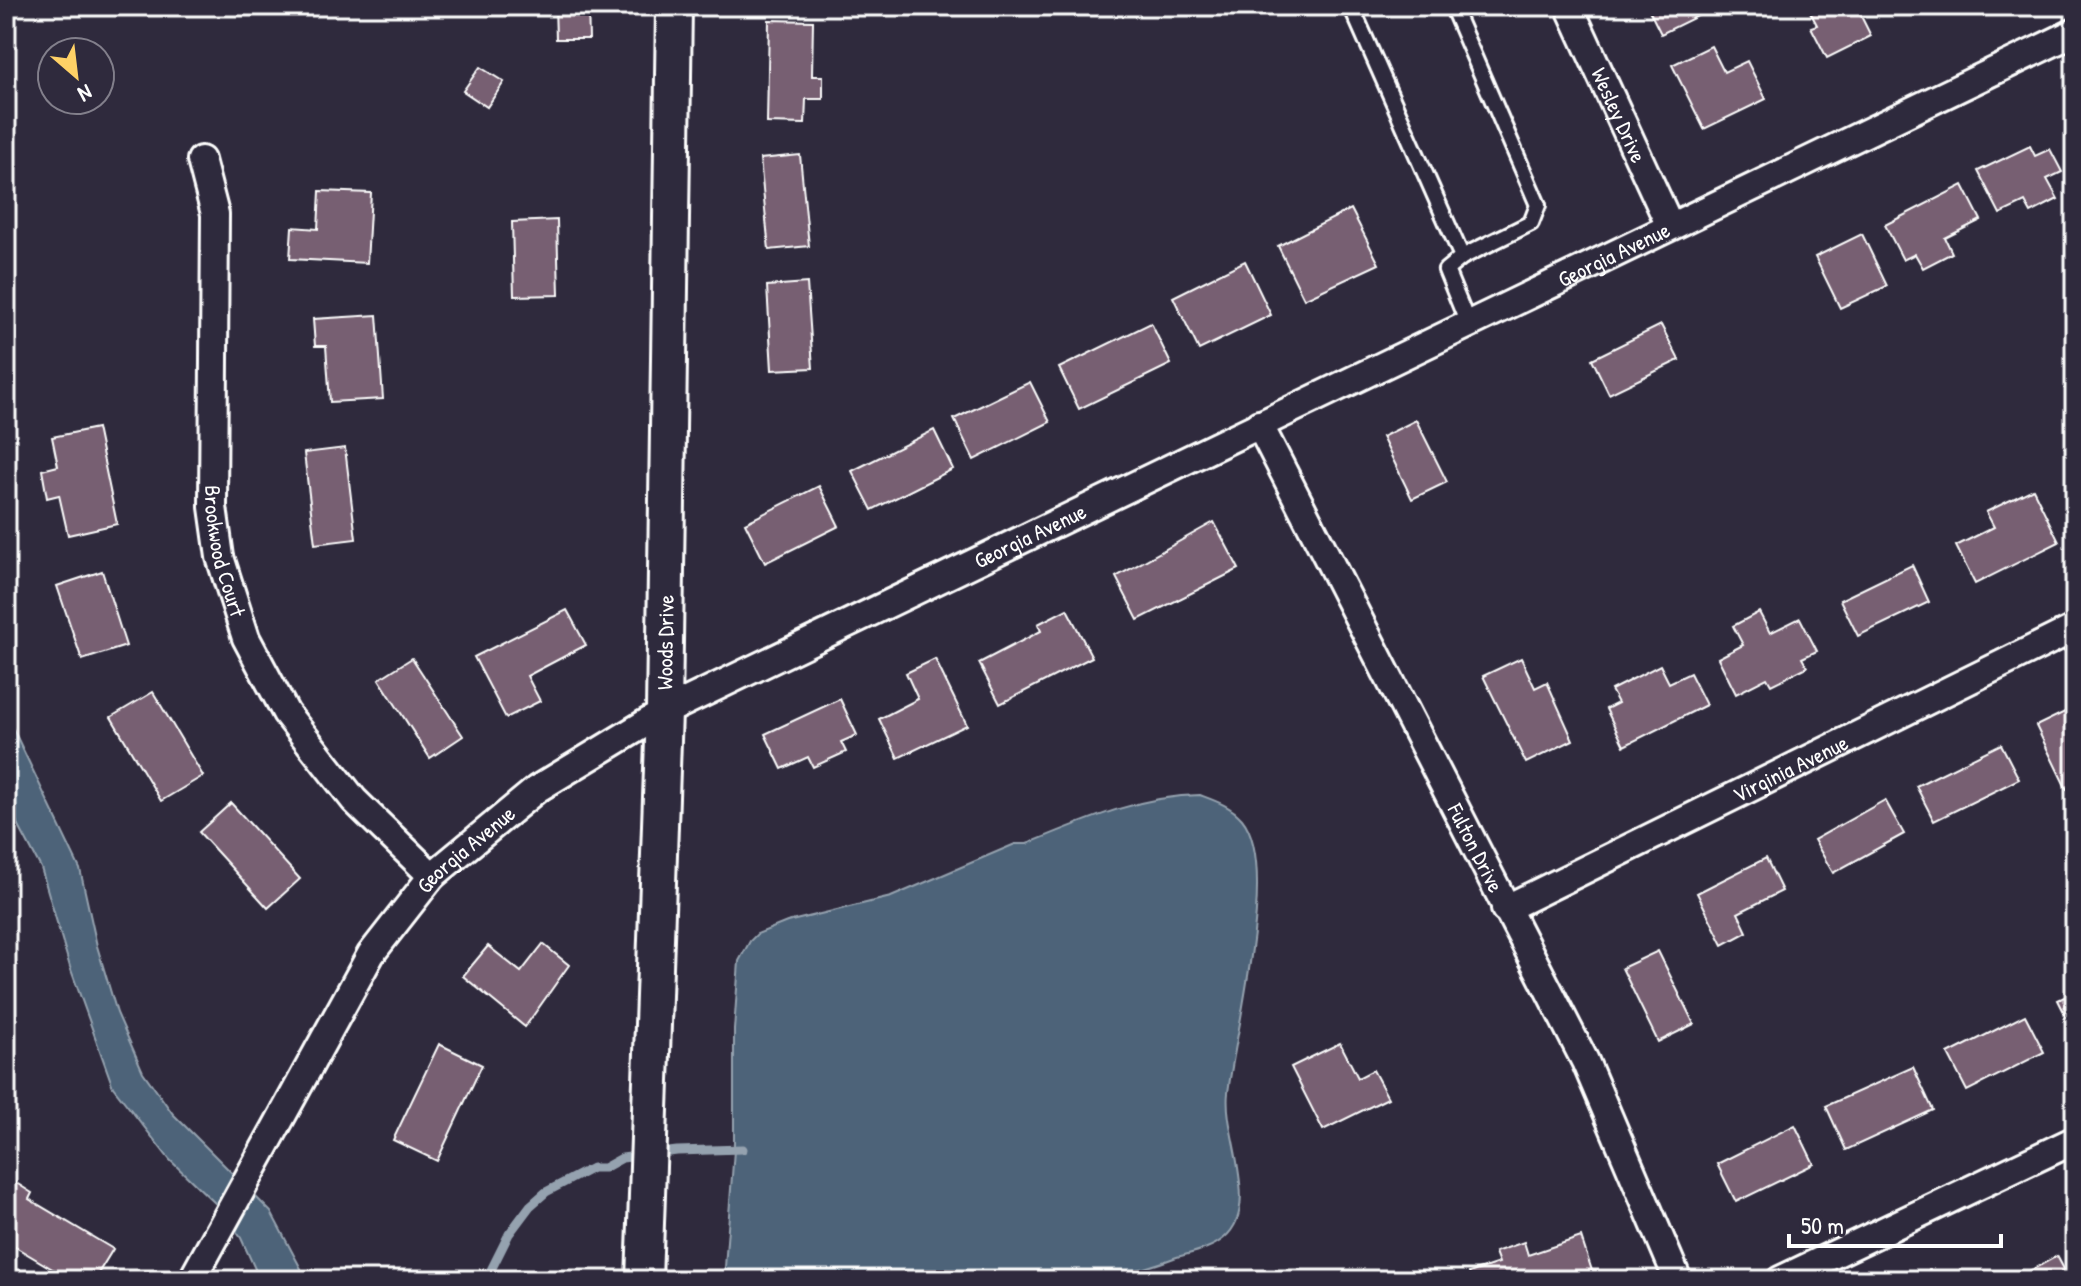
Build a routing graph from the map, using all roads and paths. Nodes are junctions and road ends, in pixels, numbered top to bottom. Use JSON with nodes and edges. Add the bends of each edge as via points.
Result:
{"nodes":[{"id":1,"x":674,"y":6,"type":"edge"},
{"id":2,"x":1351,"y":6,"type":"edge"},
{"id":3,"x":1452,"y":6,"type":"edge"},
{"id":4,"x":1569,"y":6,"type":"edge"},
{"id":5,"x":2075,"y":32,"type":"edge"},
{"id":6,"x":201,"y":160,"type":"dead end"},
{"id":7,"x":1670,"y":226,"type":"junction"},
{"id":8,"x":1462,"y":257,"type":"junction"},
{"id":9,"x":1468,"y":324,"type":"junction"},
{"id":10,"x":1259,"y":424,"type":"junction"},
{"id":11,"x":2075,"y":628,"type":"edge"},
{"id":12,"x":664,"y":712,"type":"junction"},
{"id":13,"x":432,"y":876,"type":"junction"},
{"id":14,"x":1505,"y":909,"type":"junction"},
{"id":15,"x":2075,"y":1140,"type":"edge"},
{"id":16,"x":192,"y":1280,"type":"edge"},
{"id":17,"x":644,"y":1280,"type":"edge"},
{"id":18,"x":1678,"y":1280,"type":"edge"},
{"id":19,"x":1780,"y":1280,"type":"edge"}],
"edges":[{"from":1,"to":12,"type":"street","name":"Woods Drive"},
{"from":2,"to":8,"type":"lane"},
{"from":3,"to":8,"type":"lane","via":[[1538,205],[1531,223]]},
{"from":4,"to":7,"type":"street","name":"Wesley Drive"},
{"from":5,"to":7,"type":"street","name":"Georgia Avenue"},
{"from":6,"to":13,"type":"street","name":"Brookwood Court","via":[[215,214],[213,507],[233,598],[246,638],[286,713],[354,800]]},
{"from":7,"to":9,"type":"street","name":"Georgia Avenue"},
{"from":8,"to":9,"type":"lane","via":[[1446,270]]},
{"from":9,"to":10,"type":"street","name":"Georgia Avenue"},
{"from":10,"to":12,"type":"street","name":"Georgia Avenue"},
{"from":10,"to":14,"type":"street","name":"Fulton Drive"},
{"from":11,"to":14,"type":"street","name":"Virginia Avenue"},
{"from":12,"to":13,"type":"street","name":"Georgia Avenue","via":[[537,789]]},
{"from":12,"to":17,"type":"street","name":"Woods Drive"},
{"from":13,"to":16,"type":"street","name":"Georgia Avenue","via":[[371,954]]},
{"from":14,"to":18,"type":"street","name":"Fulton Drive","via":[[1585,1061]]},
{"from":15,"to":19,"type":"street"}]}
